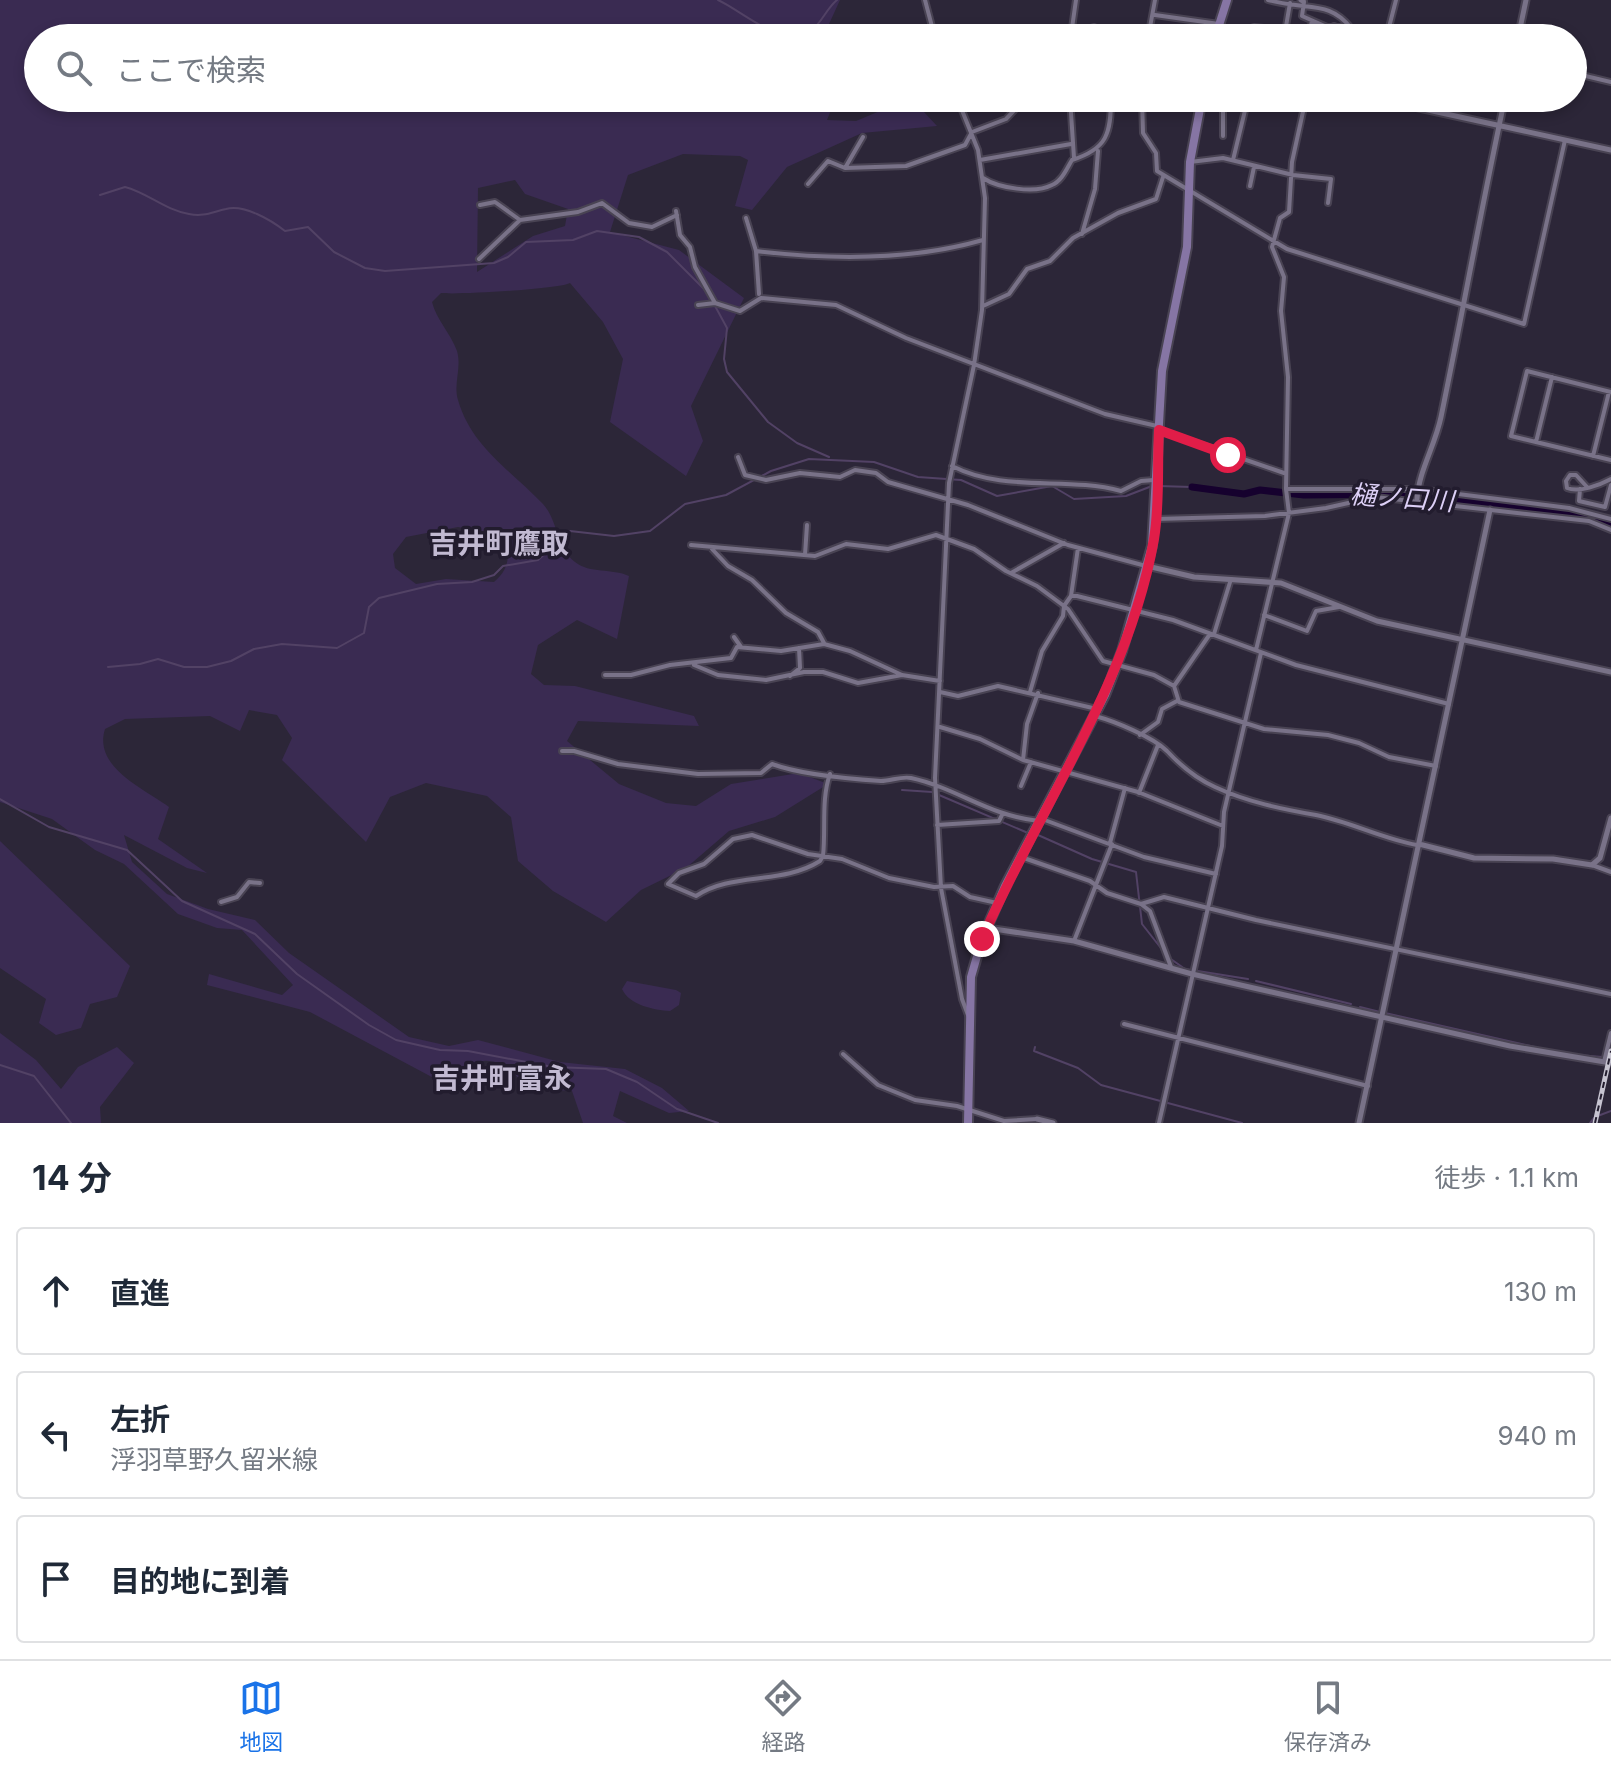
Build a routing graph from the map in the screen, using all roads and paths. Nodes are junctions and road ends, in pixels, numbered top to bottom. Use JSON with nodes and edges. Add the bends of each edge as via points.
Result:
{"nodes":[{"id":1,"x":925,"y":0,"type":"edge"},
{"id":2,"x":1076,"y":0,"type":"edge"},
{"id":3,"x":1155,"y":0,"type":"edge"},
{"id":4,"x":1227,"y":0,"type":"edge"},
{"id":5,"x":1268,"y":0,"type":"edge"},
{"id":6,"x":1322,"y":0,"type":"edge"},
{"id":7,"x":1396,"y":0,"type":"edge"},
{"id":8,"x":1526,"y":0,"type":"edge"},
{"id":9,"x":1303,"y":1,"type":"edge"},
{"id":10,"x":1290,"y":3,"type":"junction"},
{"id":11,"x":1342,"y":9,"type":"dead end"},
{"id":12,"x":1155,"y":15,"type":"junction"},
{"id":13,"x":1312,"y":21,"type":"junction"},
{"id":14,"x":931,"y":24,"type":"edge"},
{"id":15,"x":1073,"y":24,"type":"edge"},
{"id":16,"x":1152,"y":24,"type":"edge"},
{"id":17,"x":1188,"y":24,"type":"edge"},
{"id":18,"x":1220,"y":24,"type":"edge"},
{"id":19,"x":1287,"y":24,"type":"edge"},
{"id":20,"x":1311,"y":24,"type":"edge"},
{"id":21,"x":1325,"y":24,"type":"edge"},
{"id":22,"x":1348,"y":24,"type":"edge"},
{"id":23,"x":1390,"y":24,"type":"edge"},
{"id":24,"x":1521,"y":24,"type":"edge"},
{"id":25,"x":1587,"y":76,"type":"edge"},
{"id":26,"x":1611,"y":82,"type":"edge"},
{"id":27,"x":963,"y":112,"type":"edge"},
{"id":28,"x":1013,"y":112,"type":"edge"},
{"id":29,"x":1070,"y":112,"type":"edge"},
{"id":30,"x":1111,"y":112,"type":"edge"},
{"id":31,"x":1143,"y":112,"type":"edge"},
{"id":32,"x":1199,"y":112,"type":"edge"},
{"id":33,"x":1223,"y":112,"type":"edge"},
{"id":34,"x":1245,"y":112,"type":"edge"},
{"id":35,"x":1303,"y":112,"type":"edge"},
{"id":36,"x":1438,"y":112,"type":"edge"},
{"id":37,"x":1502,"y":112,"type":"edge"},
{"id":38,"x":1499,"y":125,"type":"junction"},
{"id":39,"x":972,"y":132,"type":"junction"},
{"id":40,"x":1223,"y":136,"type":"dead end"},
{"id":41,"x":863,"y":137,"type":"dead end"},
{"id":42,"x":1565,"y":139,"type":"junction"},
{"id":43,"x":1071,"y":144,"type":"junction"},
{"id":44,"x":1099,"y":146,"type":"junction"},
{"id":45,"x":1611,"y":150,"type":"edge"},
{"id":46,"x":1074,"y":158,"type":"junction"},
{"id":47,"x":980,"y":160,"type":"junction"},
{"id":48,"x":1233,"y":160,"type":"junction"},
{"id":49,"x":1190,"y":162,"type":"junction"},
{"id":50,"x":1254,"y":167,"type":"junction"},
{"id":51,"x":845,"y":168,"type":"junction"},
{"id":52,"x":1293,"y":175,"type":"junction"},
{"id":53,"x":1163,"y":177,"type":"junction"},
{"id":54,"x":983,"y":178,"type":"junction"},
{"id":55,"x":808,"y":184,"type":"dead end"},
{"id":56,"x":1250,"y":186,"type":"dead end"},
{"id":57,"x":1189,"y":187,"type":"junction"},
{"id":58,"x":1328,"y":203,"type":"dead end"},
{"id":59,"x":480,"y":205,"type":"dead end"},
{"id":60,"x":746,"y":218,"type":"dead end"},
{"id":61,"x":520,"y":220,"type":"junction"},
{"id":62,"x":1082,"y":234,"type":"junction"},
{"id":63,"x":983,"y":240,"type":"junction"},
{"id":64,"x":1273,"y":243,"type":"junction"},
{"id":65,"x":756,"y":251,"type":"junction"},
{"id":66,"x":479,"y":259,"type":"dead end"},
{"id":67,"x":759,"y":294,"type":"dead end"},
{"id":68,"x":715,"y":303,"type":"junction"},
{"id":69,"x":698,"y":305,"type":"dead end"},
{"id":70,"x":1461,"y":306,"type":"junction"},
{"id":71,"x":982,"y":307,"type":"junction"},
{"id":72,"x":974,"y":365,"type":"junction"},
{"id":73,"x":1552,"y":377,"type":"junction"},
{"id":74,"x":1610,"y":392,"type":"edge"},
{"id":75,"x":1159,"y":428,"type":"junction"},
{"id":76,"x":1536,"y":442,"type":"junction"},
{"id":77,"x":1593,"y":456,"type":"junction"},
{"id":78,"x":738,"y":457,"type":"dead end"},
{"id":79,"x":1611,"y":460,"type":"edge"},
{"id":80,"x":952,"y":466,"type":"junction"},
{"id":81,"x":1284,"y":473,"type":"junction"},
{"id":82,"x":1611,"y":482,"type":"edge"},
{"id":83,"x":1156,"y":484,"type":"junction"},
{"id":84,"x":1587,"y":487,"type":"junction"},
{"id":85,"x":1580,"y":489,"type":"junction"},
{"id":86,"x":1286,"y":490,"type":"junction"},
{"id":87,"x":1418,"y":495,"type":"junction"},
{"id":88,"x":948,"y":500,"type":"junction"},
{"id":89,"x":1523,"y":505,"type":"junction"},
{"id":90,"x":1560,"y":509,"type":"junction"},
{"id":91,"x":1490,"y":510,"type":"junction"},
{"id":92,"x":1289,"y":513,"type":"junction"},
{"id":93,"x":1521,"y":514,"type":"junction"},
{"id":94,"x":1559,"y":518,"type":"junction"},
{"id":95,"x":1156,"y":519,"type":"junction"},
{"id":96,"x":1611,"y":519,"type":"edge"},
{"id":97,"x":807,"y":525,"type":"dead end"},
{"id":98,"x":1611,"y":530,"type":"edge"},
{"id":99,"x":948,"y":540,"type":"junction"},
{"id":100,"x":1064,"y":543,"type":"junction"},
{"id":101,"x":691,"y":545,"type":"dead end"},
{"id":102,"x":1078,"y":548,"type":"junction"},
{"id":103,"x":712,"y":549,"type":"junction"},
{"id":104,"x":805,"y":555,"type":"junction"},
{"id":105,"x":1146,"y":566,"type":"junction"},
{"id":106,"x":1011,"y":573,"type":"junction"},
{"id":107,"x":1231,"y":579,"type":"junction"},
{"id":108,"x":1273,"y":581,"type":"junction"},
{"id":109,"x":1071,"y":596,"type":"junction"},
{"id":110,"x":1064,"y":606,"type":"junction"},
{"id":111,"x":1339,"y":607,"type":"junction"},
{"id":112,"x":1133,"y":612,"type":"junction"},
{"id":113,"x":1264,"y":615,"type":"junction"},
{"id":114,"x":1212,"y":634,"type":"junction"},
{"id":115,"x":734,"y":637,"type":"dead end"},
{"id":116,"x":1463,"y":638,"type":"junction"},
{"id":117,"x":824,"y":644,"type":"junction"},
{"id":118,"x":741,"y":647,"type":"junction"},
{"id":119,"x":799,"y":648,"type":"junction"},
{"id":120,"x":1259,"y":652,"type":"junction"},
{"id":121,"x":692,"y":664,"type":"junction"},
{"id":122,"x":1117,"y":665,"type":"junction"},
{"id":123,"x":1611,"y":672,"type":"edge"},
{"id":124,"x":605,"y":675,"type":"dead end"},
{"id":125,"x":902,"y":675,"type":"junction"},
{"id":126,"x":790,"y":676,"type":"junction"},
{"id":127,"x":940,"y":681,"type":"junction"},
{"id":128,"x":1174,"y":686,"type":"junction"},
{"id":129,"x":940,"y":692,"type":"junction"},
{"id":130,"x":1030,"y":692,"type":"junction"},
{"id":131,"x":1038,"y":693,"type":"junction"},
{"id":132,"x":1177,"y":701,"type":"junction"},
{"id":133,"x":1449,"y":704,"type":"junction"},
{"id":134,"x":1097,"y":713,"type":"junction"},
{"id":135,"x":1245,"y":724,"type":"junction"},
{"id":136,"x":939,"y":726,"type":"junction"},
{"id":137,"x":1139,"y":736,"type":"junction"},
{"id":138,"x":1158,"y":745,"type":"junction"},
{"id":139,"x":562,"y":751,"type":"dead end"},
{"id":140,"x":1023,"y":760,"type":"junction"},
{"id":141,"x":1031,"y":762,"type":"junction"},
{"id":142,"x":1436,"y":766,"type":"junction"},
{"id":143,"x":1067,"y":771,"type":"junction"},
{"id":144,"x":830,"y":774,"type":"junction"},
{"id":145,"x":935,"y":785,"type":"junction"},
{"id":146,"x":1021,"y":786,"type":"dead end"},
{"id":147,"x":1125,"y":788,"type":"junction"},
{"id":148,"x":1229,"y":792,"type":"junction"},
{"id":149,"x":1139,"y":793,"type":"junction"},
{"id":150,"x":1611,"y":818,"type":"edge"},
{"id":151,"x":1001,"y":819,"type":"junction"},
{"id":152,"x":1042,"y":820,"type":"junction"},
{"id":153,"x":936,"y":825,"type":"junction"},
{"id":154,"x":1223,"y":826,"type":"junction"},
{"id":155,"x":1111,"y":844,"type":"junction"},
{"id":156,"x":1419,"y":844,"type":"junction"},
{"id":157,"x":823,"y":856,"type":"junction"},
{"id":158,"x":1021,"y":857,"type":"junction"},
{"id":159,"x":1592,"y":865,"type":"junction"},
{"id":160,"x":1611,"y":872,"type":"edge"},
{"id":161,"x":1216,"y":874,"type":"junction"},
{"id":162,"x":260,"y":883,"type":"dead end"},
{"id":163,"x":1098,"y":886,"type":"junction"},
{"id":164,"x":941,"y":888,"type":"junction"},
{"id":165,"x":221,"y":902,"type":"dead end"},
{"id":166,"x":997,"y":903,"type":"junction"},
{"id":167,"x":1138,"y":903,"type":"junction"},
{"id":168,"x":1207,"y":910,"type":"junction"},
{"id":169,"x":987,"y":928,"type":"junction"},
{"id":170,"x":1074,"y":941,"type":"junction"},
{"id":171,"x":1397,"y":949,"type":"junction"},
{"id":172,"x":1173,"y":969,"type":"junction"},
{"id":173,"x":1193,"y":971,"type":"junction"},
{"id":174,"x":1611,"y":994,"type":"edge"},
{"id":175,"x":968,"y":1016,"type":"junction"},
{"id":176,"x":1383,"y":1016,"type":"junction"},
{"id":177,"x":1124,"y":1024,"type":"dead end"},
{"id":178,"x":1611,"y":1033,"type":"edge"},
{"id":179,"x":1178,"y":1035,"type":"junction"},
{"id":180,"x":843,"y":1054,"type":"dead end"},
{"id":181,"x":1608,"y":1063,"type":"edge"},
{"id":182,"x":1368,"y":1086,"type":"junction"},
{"id":183,"x":969,"y":1109,"type":"junction"},
{"id":184,"x":1037,"y":1119,"type":"joint"},
{"id":185,"x":968,"y":1123,"type":"edge"},
{"id":186,"x":1053,"y":1123,"type":"edge"},
{"id":187,"x":1159,"y":1123,"type":"edge"},
{"id":188,"x":1359,"y":1123,"type":"edge"}],
"edges":[{"from":1,"to":14,"type":"street"},
{"from":2,"to":15,"type":"street"},
{"from":3,"to":12,"type":"street"},
{"from":4,"to":18,"type":"main road"},
{"from":5,"to":10,"type":"street"},
{"from":6,"to":9,"type":"street"},
{"from":7,"to":23,"type":"street"},
{"from":8,"to":24,"type":"street"},
{"from":9,"to":10,"type":"street"},
{"from":9,"to":13,"type":"street","via":[[1302,16]]},
{"from":10,"to":19,"type":"street"},
{"from":11,"to":22,"type":"street"},
{"from":12,"to":16,"type":"street"},
{"from":12,"to":17,"type":"street"},
{"from":13,"to":20,"type":"street"},
{"from":13,"to":21,"type":"street"},
{"from":25,"to":26,"type":"street"},
{"from":27,"to":39,"type":"street"},
{"from":28,"to":39,"type":"street"},
{"from":29,"to":43,"type":"street"},
{"from":30,"to":44,"type":"street","via":[[1111,125]]},
{"from":31,"to":53,"type":"street","via":[[1145,141],[1156,153],[1157,171]]},
{"from":32,"to":49,"type":"main road"},
{"from":33,"to":40,"type":"street"},
{"from":34,"to":48,"type":"street"},
{"from":35,"to":52,"type":"street"},
{"from":36,"to":38,"type":"street"},
{"from":37,"to":38,"type":"street"},
{"from":38,"to":42,"type":"street"},
{"from":38,"to":70,"type":"street"},
{"from":39,"to":47,"type":"street"},
{"from":39,"to":51,"type":"street","via":[[965,145],[906,166]]},
{"from":41,"to":51,"type":"street"},
{"from":42,"to":45,"type":"street"},
{"from":42,"to":70,"type":"street","via":[[1526,323]]},
{"from":43,"to":46,"type":"street"},
{"from":43,"to":47,"type":"street"},
{"from":44,"to":46,"type":"street","via":[[1090,156]]},
{"from":44,"to":62,"type":"street","via":[[1095,189]]},
{"from":46,"to":54,"type":"street","via":[[1055,184],[1041,189]]},
{"from":47,"to":54,"type":"street"},
{"from":48,"to":49,"type":"street"},
{"from":48,"to":50,"type":"street"},
{"from":49,"to":57,"type":"main road"},
{"from":50,"to":52,"type":"street"},
{"from":50,"to":56,"type":"street"},
{"from":51,"to":55,"type":"street","via":[[828,161]]},
{"from":52,"to":58,"type":"street","via":[[1331,179]]},
{"from":52,"to":64,"type":"street","via":[[1289,212],[1280,218]]},
{"from":53,"to":57,"type":"street"},
{"from":53,"to":62,"type":"street","via":[[1156,199]]},
{"from":54,"to":63,"type":"street"},
{"from":57,"to":64,"type":"street"},
{"from":57,"to":75,"type":"main road","via":[[1187,247],[1165,353]]},
{"from":59,"to":61,"type":"street","via":[[495,202]]},
{"from":60,"to":65,"type":"street"},
{"from":61,"to":66,"type":"street"},
{"from":61,"to":68,"type":"street","via":[[602,203],[629,223],[652,227],[676,213],[680,235]]},
{"from":62,"to":71,"type":"street","via":[[1050,261],[1027,269],[1009,294]]},
{"from":63,"to":65,"type":"street","via":[[961,249],[905,255],[809,257]]},
{"from":63,"to":71,"type":"street"},
{"from":64,"to":70,"type":"street"},
{"from":64,"to":81,"type":"street","via":[[1284,277]]},
{"from":65,"to":67,"type":"street"},
{"from":68,"to":69,"type":"street"},
{"from":68,"to":72,"type":"street","via":[[740,311],[761,298],[836,305]]},
{"from":70,"to":87,"type":"street","via":[[1440,422]]},
{"from":71,"to":72,"type":"street"},
{"from":72,"to":75,"type":"street","via":[[1105,414]]},
{"from":72,"to":80,"type":"street"},
{"from":73,"to":74,"type":"street"},
{"from":73,"to":76,"type":"street"},
{"from":73,"to":76,"type":"street","via":[[1527,371],[1511,436]]},
{"from":74,"to":77,"type":"street"},
{"from":75,"to":81,"type":"street"},
{"from":75,"to":83,"type":"main road"},
{"from":76,"to":77,"type":"street"},
{"from":77,"to":79,"type":"street"},
{"from":78,"to":88,"type":"street","via":[[745,475],[766,480],[800,473],[840,477],[855,470]]},
{"from":80,"to":83,"type":"street","via":[[978,479],[1038,485],[1101,485],[1121,491],[1145,480]]},
{"from":80,"to":88,"type":"street"},
{"from":81,"to":86,"type":"street"},
{"from":82,"to":84,"type":"street"},
{"from":82,"to":85,"type":"street","via":[[1605,507],[1579,501]]},
{"from":83,"to":95,"type":"main road"},
{"from":84,"to":85,"type":"street"},
{"from":84,"to":85,"type":"street","via":[[1577,476],[1568,476],[1567,488]]},
{"from":86,"to":87,"type":"street"},
{"from":86,"to":92,"type":"street"},
{"from":87,"to":89,"type":"street"},
{"from":87,"to":91,"type":"street"},
{"from":87,"to":92,"type":"street"},
{"from":88,"to":99,"type":"street"},
{"from":88,"to":100,"type":"street"},
{"from":89,"to":90,"type":"street"},
{"from":89,"to":93,"type":"street"},
{"from":90,"to":94,"type":"street"},
{"from":90,"to":96,"type":"street"},
{"from":91,"to":93,"type":"street"},
{"from":91,"to":116,"type":"street"},
{"from":92,"to":95,"type":"street"},
{"from":92,"to":108,"type":"street"},
{"from":93,"to":94,"type":"street"},
{"from":94,"to":98,"type":"street"},
{"from":95,"to":105,"type":"main road"},
{"from":97,"to":104,"type":"street"},
{"from":99,"to":104,"type":"street","via":[[928,536],[888,549],[846,544]]},
{"from":99,"to":106,"type":"street","via":[[974,549]]},
{"from":99,"to":127,"type":"street"},
{"from":100,"to":102,"type":"street"},
{"from":100,"to":106,"type":"street"},
{"from":101,"to":103,"type":"street"},
{"from":102,"to":105,"type":"street"},
{"from":102,"to":109,"type":"street"},
{"from":103,"to":104,"type":"street"},
{"from":103,"to":117,"type":"street","via":[[786,613],[818,632]]},
{"from":105,"to":107,"type":"street"},
{"from":105,"to":112,"type":"main road"},
{"from":106,"to":110,"type":"street"},
{"from":107,"to":108,"type":"street"},
{"from":107,"to":114,"type":"street"},
{"from":108,"to":111,"type":"street"},
{"from":108,"to":113,"type":"street"},
{"from":109,"to":110,"type":"street"},
{"from":109,"to":112,"type":"street"},
{"from":110,"to":122,"type":"street","via":[[1100,659]]},
{"from":110,"to":130,"type":"street"},
{"from":111,"to":113,"type":"street","via":[[1316,611],[1307,631]]},
{"from":111,"to":116,"type":"street","via":[[1377,621]]},
{"from":112,"to":114,"type":"street"},
{"from":112,"to":122,"type":"main road"},
{"from":113,"to":120,"type":"street"},
{"from":114,"to":120,"type":"street"},
{"from":114,"to":128,"type":"street"},
{"from":115,"to":118,"type":"street"},
{"from":116,"to":123,"type":"street"},
{"from":116,"to":133,"type":"street"},
{"from":117,"to":119,"type":"street"},
{"from":117,"to":125,"type":"street"},
{"from":118,"to":119,"type":"street"},
{"from":118,"to":121,"type":"street","via":[[731,658]]},
{"from":119,"to":126,"type":"street","via":[[800,668]]},
{"from":120,"to":133,"type":"street"},
{"from":120,"to":135,"type":"street"},
{"from":121,"to":124,"type":"street"},
{"from":121,"to":126,"type":"street","via":[[718,675],[766,680]]},
{"from":122,"to":128,"type":"street"},
{"from":122,"to":134,"type":"main road"},
{"from":125,"to":126,"type":"street","via":[[858,683],[823,672]]},
{"from":125,"to":127,"type":"street"},
{"from":127,"to":129,"type":"street"},
{"from":128,"to":132,"type":"street"},
{"from":129,"to":130,"type":"street","via":[[958,696],[998,686]]},
{"from":129,"to":136,"type":"street"},
{"from":130,"to":131,"type":"street"},
{"from":131,"to":134,"type":"street"},
{"from":131,"to":140,"type":"street"},
{"from":132,"to":135,"type":"street"},
{"from":132,"to":137,"type":"street","via":[[1162,709],[1158,722]]},
{"from":133,"to":142,"type":"street"},
{"from":134,"to":137,"type":"street"},
{"from":134,"to":143,"type":"main road"},
{"from":135,"to":142,"type":"street","via":[[1336,737],[1389,757]]},
{"from":135,"to":148,"type":"street"},
{"from":136,"to":140,"type":"street"},
{"from":136,"to":145,"type":"street"},
{"from":137,"to":138,"type":"street"},
{"from":138,"to":148,"type":"street","via":[[1178,765]]},
{"from":138,"to":149,"type":"street"},
{"from":139,"to":144,"type":"street","via":[[698,774],[761,773],[772,764]]},
{"from":140,"to":141,"type":"street"},
{"from":141,"to":143,"type":"street"},
{"from":141,"to":146,"type":"street"},
{"from":142,"to":156,"type":"street"},
{"from":143,"to":147,"type":"street"},
{"from":143,"to":152,"type":"main road"},
{"from":144,"to":145,"type":"street","via":[[885,781],[906,777]]},
{"from":144,"to":157,"type":"street","via":[[824,795]]},
{"from":145,"to":151,"type":"street"},
{"from":145,"to":153,"type":"street"},
{"from":147,"to":149,"type":"street"},
{"from":147,"to":155,"type":"street"},
{"from":148,"to":154,"type":"street"},
{"from":148,"to":156,"type":"street"},
{"from":149,"to":154,"type":"street"},
{"from":150,"to":159,"type":"street","via":[[1600,858]]},
{"from":151,"to":152,"type":"street"},
{"from":151,"to":153,"type":"street"},
{"from":152,"to":155,"type":"street"},
{"from":152,"to":158,"type":"main road"},
{"from":153,"to":164,"type":"street"},
{"from":154,"to":161,"type":"street"},
{"from":155,"to":161,"type":"street","via":[[1151,860]]},
{"from":155,"to":163,"type":"street"},
{"from":156,"to":159,"type":"street","via":[[1474,858]]},
{"from":156,"to":171,"type":"street"},
{"from":157,"to":157,"type":"street","via":[[766,837],[741,835],[668,884],[696,896],[709,888],[785,876],[811,867]]},
{"from":157,"to":164,"type":"street"},
{"from":158,"to":163,"type":"street"},
{"from":158,"to":166,"type":"main road"},
{"from":159,"to":160,"type":"street"},
{"from":161,"to":168,"type":"street"},
{"from":162,"to":165,"type":"street","via":[[249,882],[237,897]]},
{"from":163,"to":167,"type":"street"},
{"from":163,"to":170,"type":"street"},
{"from":164,"to":166,"type":"street","via":[[953,886],[970,897]]},
{"from":164,"to":175,"type":"street"},
{"from":166,"to":169,"type":"main road"},
{"from":167,"to":168,"type":"street","via":[[1164,897]]},
{"from":167,"to":172,"type":"street","via":[[1150,911]]},
{"from":168,"to":171,"type":"street"},
{"from":168,"to":173,"type":"street"},
{"from":169,"to":170,"type":"street"},
{"from":169,"to":175,"type":"main road","via":[[971,977]]},
{"from":170,"to":172,"type":"street"},
{"from":171,"to":174,"type":"street"},
{"from":171,"to":176,"type":"street"},
{"from":172,"to":173,"type":"street"},
{"from":173,"to":176,"type":"street"},
{"from":173,"to":179,"type":"street"},
{"from":175,"to":183,"type":"main road"},
{"from":176,"to":181,"type":"street"},
{"from":176,"to":182,"type":"street"},
{"from":177,"to":179,"type":"street"},
{"from":178,"to":181,"type":"street"},
{"from":179,"to":182,"type":"street"},
{"from":179,"to":187,"type":"street"},
{"from":180,"to":183,"type":"street","via":[[878,1085],[915,1100]]},
{"from":182,"to":188,"type":"street"},
{"from":183,"to":184,"type":"street","via":[[1004,1121]]},
{"from":183,"to":185,"type":"main road"},
{"from":184,"to":186,"type":"street"}]}
